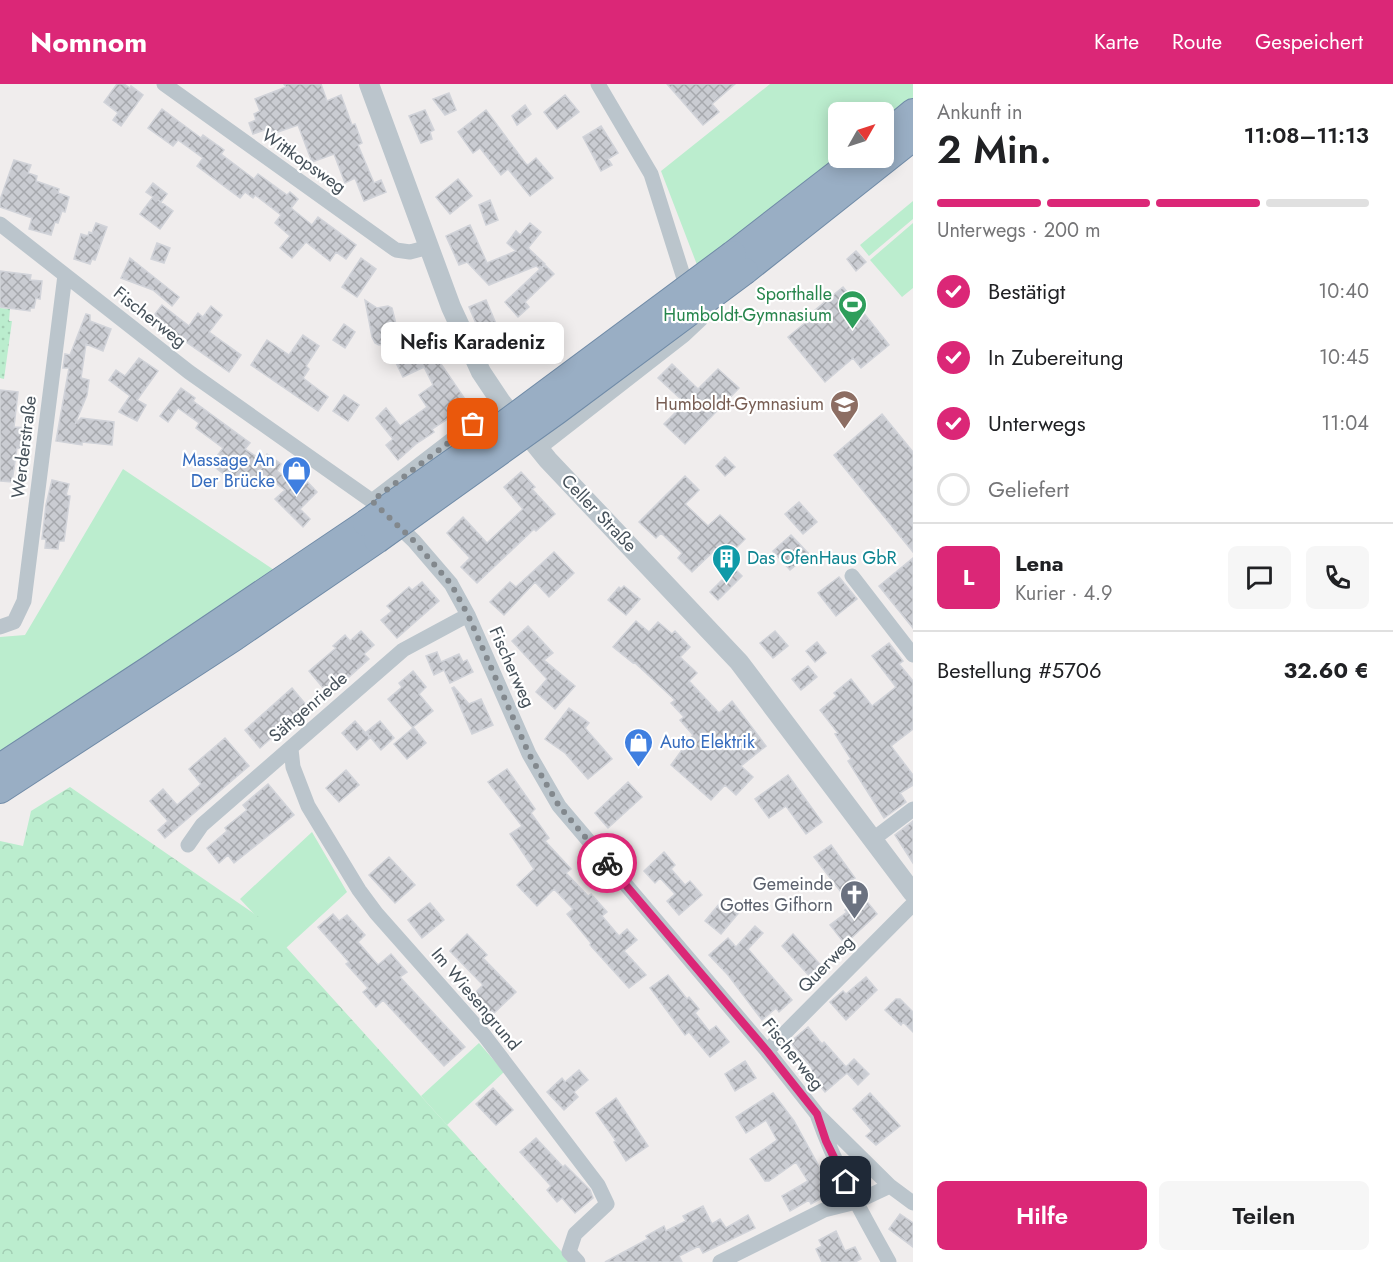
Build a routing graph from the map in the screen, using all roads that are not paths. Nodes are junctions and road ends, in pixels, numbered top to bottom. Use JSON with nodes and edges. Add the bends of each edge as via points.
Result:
{"nodes":[{"id":1,"x":164,"y":84,"type":"edge"},
{"id":2,"x":369,"y":84,"type":"edge"},
{"id":3,"x":598,"y":84,"type":"edge"},
{"id":4,"x":913,"y":112,"type":"edge"},
{"id":5,"x":894,"y":128,"type":"edge"},
{"id":6,"x":913,"y":138,"type":"edge"},
{"id":7,"x":846,"y":168,"type":"edge"},
{"id":8,"x":0,"y":224,"type":"edge"},
{"id":9,"x":429,"y":247,"type":"junction"},
{"id":10,"x":739,"y":263,"type":"junction"},
{"id":11,"x":65,"y":275,"type":"junction"},
{"id":12,"x":501,"y":402,"type":"junction"},
{"id":13,"x":538,"y":448,"type":"junction"},
{"id":14,"x":372,"y":521,"type":"junction"},
{"id":15,"x":852,"y":576,"type":"dead end"},
{"id":16,"x":468,"y":615,"type":"junction"},
{"id":17,"x":7,"y":624,"type":"edge"},
{"id":18,"x":913,"y":654,"type":"edge"},
{"id":19,"x":291,"y":749,"type":"junction"},
{"id":20,"x":0,"y":767,"type":"edge"},
{"id":21,"x":0,"y":790,"type":"edge"},
{"id":22,"x":913,"y":809,"type":"edge"},
{"id":23,"x":872,"y":840,"type":"junction"},
{"id":24,"x":188,"y":845,"type":"dead end"},
{"id":25,"x":913,"y":893,"type":"edge"},
{"id":26,"x":913,"y":904,"type":"edge"},
{"id":27,"x":767,"y":1051,"type":"junction"},
{"id":28,"x":817,"y":1114,"type":"junction"},
{"id":29,"x":890,"y":1186,"type":"junction"},
{"id":30,"x":856,"y":1202,"type":"junction"},
{"id":31,"x":913,"y":1203,"type":"edge"},
{"id":32,"x":578,"y":1262,"type":"edge"},
{"id":33,"x":720,"y":1262,"type":"edge"},
{"id":34,"x":889,"y":1262,"type":"edge"}],
"edges":[{"from":1,"to":9,"type":"street","name":"Wittkopsweg","via":[[396,250],[410,252]]},
{"from":2,"to":9,"type":"street","name":"Celler Straße"},
{"from":3,"to":13,"type":"street","via":[[651,174],[693,306],[701,319]]},
{"from":4,"to":5,"type":"highway"},
{"from":6,"to":10,"type":"highway"},
{"from":7,"to":10,"type":"highway"},
{"from":8,"to":11,"type":"street","name":"Fischerweg"},
{"from":9,"to":12,"type":"street","name":"Celler Straße","via":[[467,342]]},
{"from":10,"to":14,"type":"highway","bridge":true,"via":[[540,424]]},
{"from":11,"to":14,"type":"street","name":"Fischerweg"},
{"from":11,"to":17,"type":"street","name":"Werderstraße","via":[[24,602]]},
{"from":12,"to":13,"type":"street","name":"Celler Straße"},
{"from":12,"to":14,"type":"street"},
{"from":13,"to":23,"type":"street","name":"Celler Straße","via":[[739,662]]},
{"from":14,"to":16,"type":"street","name":"Fischerweg","via":[[414,541],[451,584]]},
{"from":14,"to":20,"type":"highway"},
{"from":14,"to":21,"type":"highway","via":[[235,636]]},
{"from":15,"to":18,"type":"street"},
{"from":16,"to":19,"type":"street","name":"Säftgenriede","via":[[403,650]]},
{"from":16,"to":27,"type":"street","name":"Fischerweg","via":[[529,754],[559,806]]},
{"from":19,"to":24,"type":"street","name":"Säftgenriede","via":[[202,825]]},
{"from":19,"to":32,"type":"street","name":"Im Wiesengrund","via":[[293,767],[308,806],[359,890],[484,1035],[598,1185],[607,1204],[575,1234],[569,1252]]},
{"from":22,"to":23,"type":"street"},
{"from":23,"to":25,"type":"street","name":"Celler Straße"},
{"from":26,"to":27,"type":"street","name":"Querweg"},
{"from":27,"to":28,"type":"street","name":"Fischerweg"},
{"from":28,"to":29,"type":"street","name":"Fischerweg"},
{"from":28,"to":30,"type":"street"},
{"from":29,"to":30,"type":"street"},
{"from":29,"to":31,"type":"street","name":"Fischerweg"},
{"from":30,"to":33,"type":"street","via":[[824,1210]]},
{"from":30,"to":34,"type":"street"}]}
